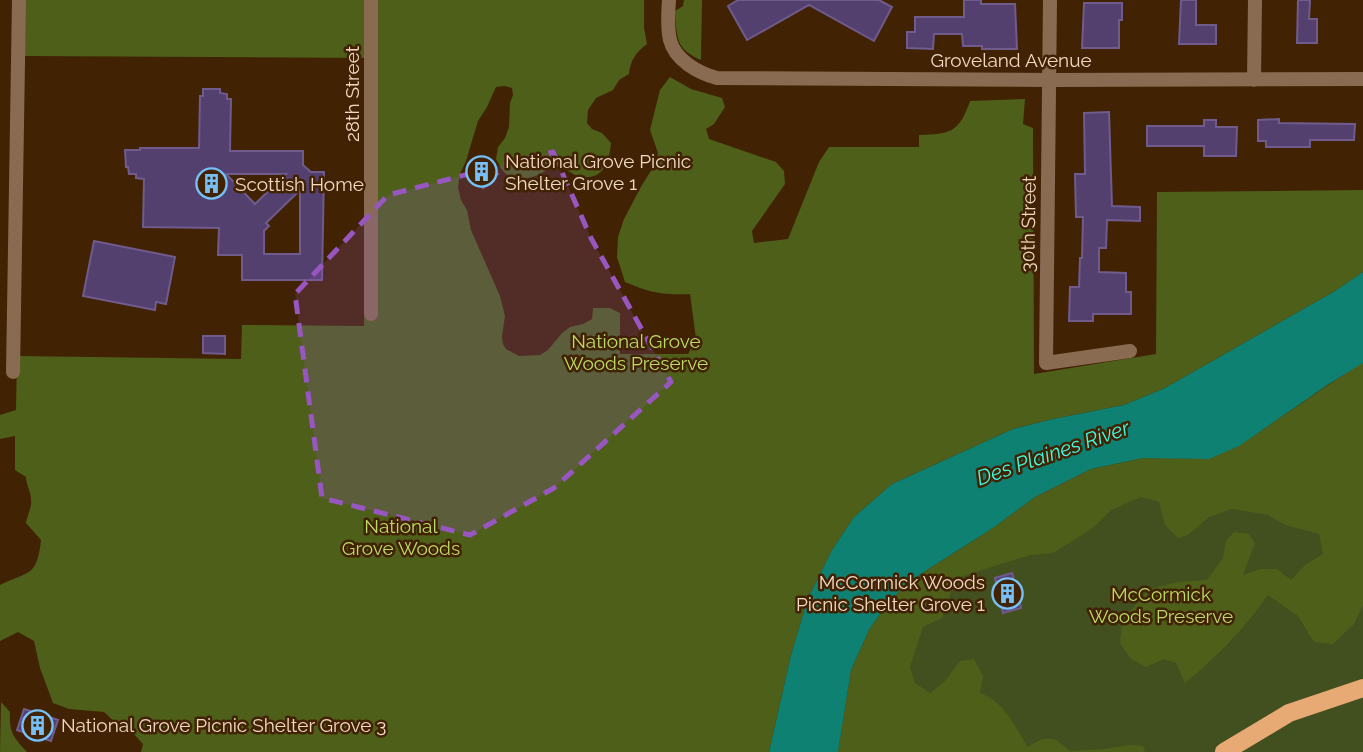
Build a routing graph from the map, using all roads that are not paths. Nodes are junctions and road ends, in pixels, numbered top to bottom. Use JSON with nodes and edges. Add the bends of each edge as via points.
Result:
{"nodes":[{"id":1,"x":19,"y":0,"type":"edge"},
{"id":2,"x":371,"y":0,"type":"edge"},
{"id":3,"x":668,"y":0,"type":"edge"},
{"id":4,"x":1050,"y":0,"type":"edge"},
{"id":5,"x":1255,"y":0,"type":"edge"},
{"id":6,"x":1363,"y":79,"type":"edge"},
{"id":7,"x":1050,"y":80,"type":"junction"},
{"id":8,"x":1254,"y":80,"type":"junction"},
{"id":9,"x":371,"y":314,"type":"dead end"},
{"id":10,"x":1130,"y":351,"type":"dead end"},
{"id":11,"x":13,"y":372,"type":"dead end"},
{"id":12,"x":1363,"y":688,"type":"edge"},
{"id":13,"x":1224,"y":752,"type":"edge"}],
"edges":[{"from":1,"to":11,"type":"street"},
{"from":2,"to":9,"type":"street","name":"28th Street"},
{"from":3,"to":7,"type":"street","name":"Groveland Avenue","via":[[671,45],[689,65],[717,78]]},
{"from":4,"to":7,"type":"street","name":"30th Street"},
{"from":5,"to":8,"type":"street"},
{"from":6,"to":8,"type":"street","name":"Groveland Avenue"},
{"from":7,"to":8,"type":"street","name":"Groveland Avenue"},
{"from":7,"to":10,"type":"street","name":"30th Street","via":[[1046,363]]},
{"from":12,"to":13,"type":"main road","via":[[1289,713]]}]}
